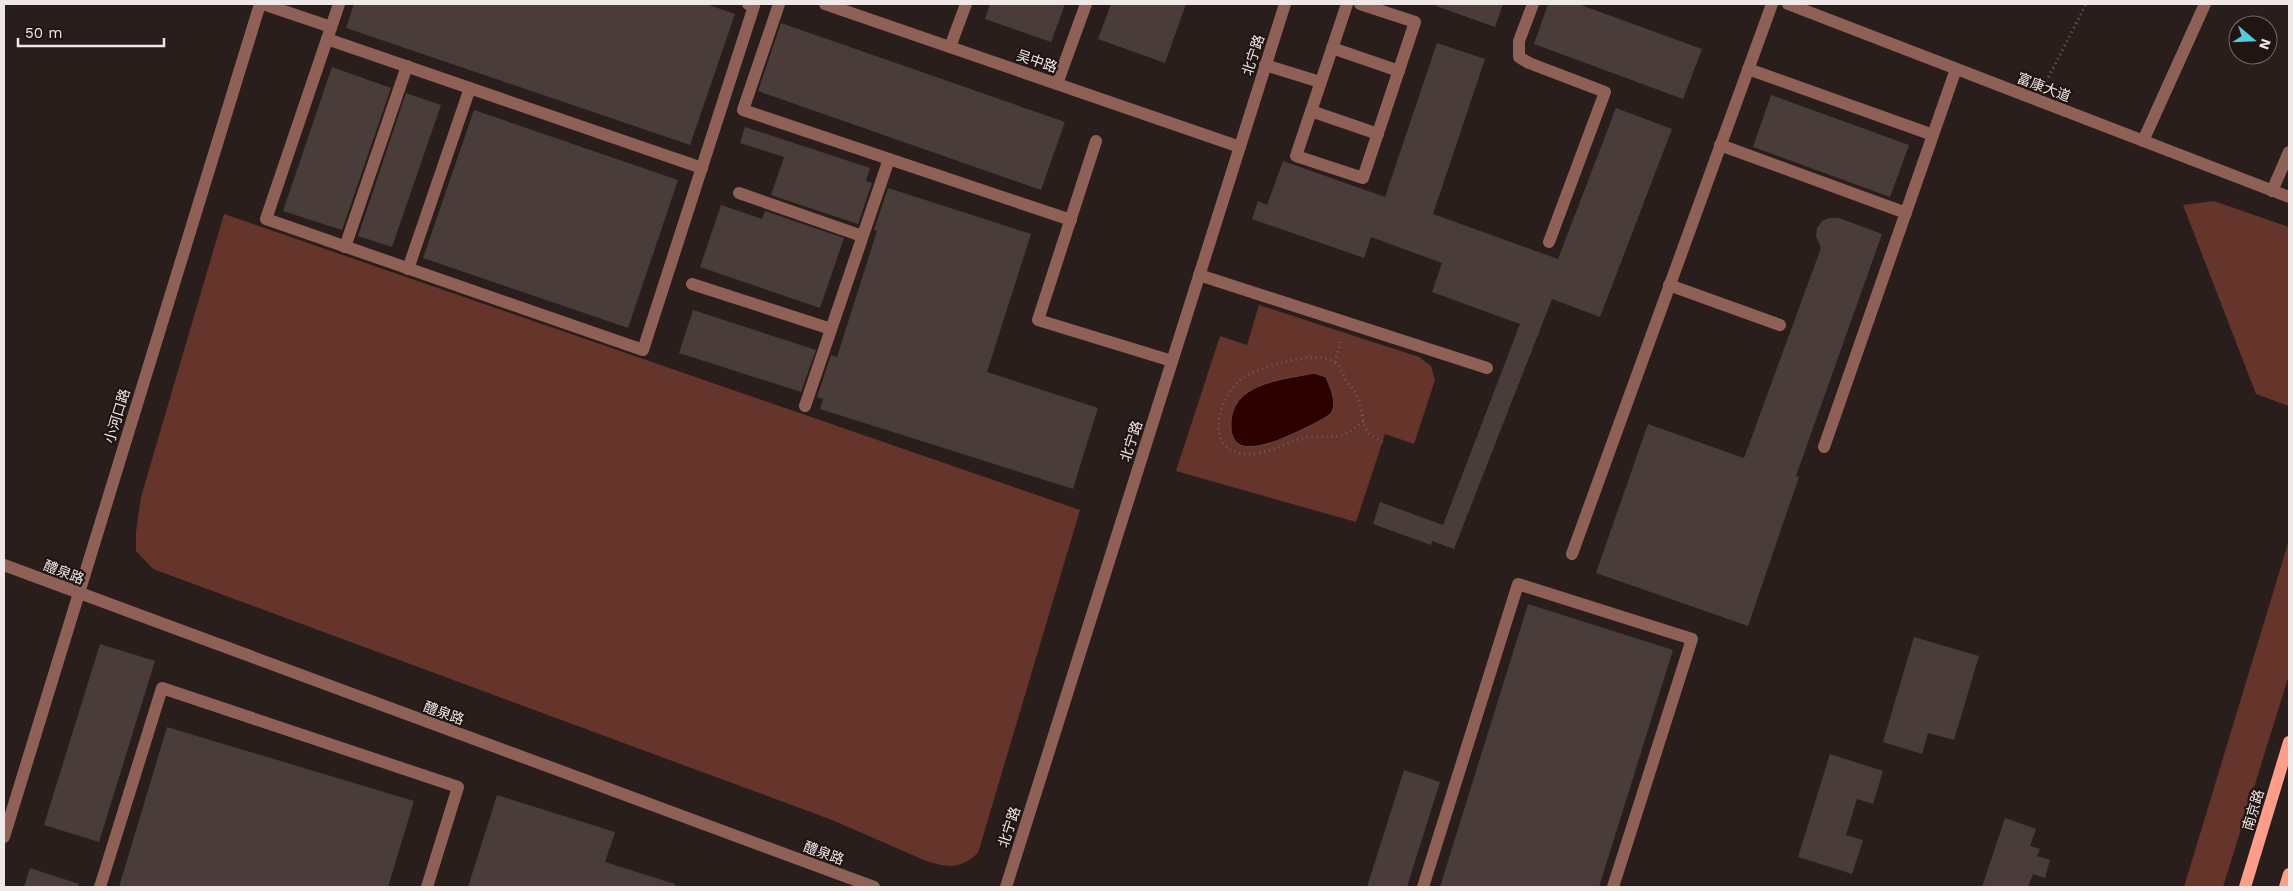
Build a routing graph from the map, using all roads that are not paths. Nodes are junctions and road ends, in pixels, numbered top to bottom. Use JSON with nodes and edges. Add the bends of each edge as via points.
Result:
{"nodes":[{"id":1,"x":261,"y":4,"type":"edge"},
{"id":2,"x":339,"y":4,"type":"edge"},
{"id":3,"x":748,"y":4,"type":"edge"},
{"id":4,"x":779,"y":4,"type":"edge"},
{"id":5,"x":825,"y":4,"type":"edge"},
{"id":6,"x":966,"y":4,"type":"edge"},
{"id":7,"x":1086,"y":4,"type":"edge"},
{"id":8,"x":1285,"y":4,"type":"edge"},
{"id":9,"x":1347,"y":4,"type":"edge"},
{"id":10,"x":1360,"y":4,"type":"edge"},
{"id":11,"x":1533,"y":4,"type":"edge"},
{"id":12,"x":1772,"y":4,"type":"edge"},
{"id":13,"x":1788,"y":4,"type":"edge"},
{"id":14,"x":2205,"y":4,"type":"edge"},
{"id":15,"x":844,"y":7,"type":"edge"},
{"id":16,"x":329,"y":33,"type":"junction"},
{"id":17,"x":950,"y":47,"type":"junction"},
{"id":18,"x":1332,"y":48,"type":"junction"},
{"id":19,"x":1265,"y":65,"type":"junction"},
{"id":20,"x":407,"y":66,"type":"junction"},
{"id":21,"x":1748,"y":68,"type":"junction"},
{"id":22,"x":1956,"y":69,"type":"junction"},
{"id":23,"x":1399,"y":71,"type":"junction"},
{"id":24,"x":1320,"y":82,"type":"junction"},
{"id":25,"x":1057,"y":84,"type":"junction"},
{"id":26,"x":470,"y":88,"type":"junction"},
{"id":27,"x":1311,"y":111,"type":"junction"},
{"id":28,"x":1378,"y":134,"type":"junction"},
{"id":29,"x":1933,"y":135,"type":"junction"},
{"id":30,"x":1096,"y":140,"type":"dead end"},
{"id":31,"x":2143,"y":141,"type":"junction"},
{"id":32,"x":1720,"y":145,"type":"junction"},
{"id":33,"x":1240,"y":147,"type":"junction"},
{"id":34,"x":2289,"y":152,"type":"edge"},
{"id":35,"x":888,"y":159,"type":"junction"},
{"id":36,"x":702,"y":168,"type":"junction"},
{"id":37,"x":2272,"y":191,"type":"junction"},
{"id":38,"x":739,"y":193,"type":"dead end"},
{"id":39,"x":2289,"y":197,"type":"edge"},
{"id":40,"x":1906,"y":213,"type":"junction"},
{"id":41,"x":1071,"y":220,"type":"junction"},
{"id":42,"x":862,"y":236,"type":"junction"},
{"id":43,"x":1549,"y":242,"type":"dead end"},
{"id":44,"x":345,"y":247,"type":"junction"},
{"id":45,"x":408,"y":269,"type":"junction"},
{"id":46,"x":1199,"y":275,"type":"junction"},
{"id":47,"x":692,"y":284,"type":"dead end"},
{"id":48,"x":1670,"y":285,"type":"junction"},
{"id":49,"x":1780,"y":325,"type":"dead end"},
{"id":50,"x":831,"y":329,"type":"junction"},
{"id":51,"x":1172,"y":361,"type":"junction"},
{"id":52,"x":1487,"y":368,"type":"dead end"},
{"id":53,"x":805,"y":406,"type":"dead end"},
{"id":54,"x":1824,"y":447,"type":"dead end"},
{"id":55,"x":1572,"y":554,"type":"dead end"},
{"id":56,"x":4,"y":565,"type":"edge"},
{"id":57,"x":77,"y":593,"type":"junction"},
{"id":58,"x":2289,"y":742,"type":"edge"},
{"id":59,"x":4,"y":837,"type":"edge"},
{"id":60,"x":2289,"y":874,"type":"edge"},
{"id":61,"x":100,"y":887,"type":"edge"},
{"id":62,"x":427,"y":887,"type":"edge"},
{"id":63,"x":874,"y":887,"type":"edge"},
{"id":64,"x":1006,"y":887,"type":"edge"},
{"id":65,"x":1423,"y":887,"type":"edge"},
{"id":66,"x":1613,"y":887,"type":"edge"},
{"id":67,"x":2245,"y":887,"type":"edge"},
{"id":68,"x":2285,"y":887,"type":"edge"}],
"edges":[{"from":1,"to":16,"type":"street"},
{"from":1,"to":57,"type":"street","name":"小河口路"},
{"from":2,"to":16,"type":"street"},
{"from":3,"to":36,"type":"street","via":[[754,6]]},
{"from":4,"to":35,"type":"street","via":[[743,110]]},
{"from":5,"to":15,"type":"street","name":"吴中路"},
{"from":6,"to":17,"type":"street"},
{"from":7,"to":25,"type":"street"},
{"from":8,"to":19,"type":"street","name":"北宁路"},
{"from":9,"to":18,"type":"street"},
{"from":10,"to":23,"type":"street","via":[[1415,22]]},
{"from":11,"to":43,"type":"street","via":[[1519,42],[1519,57],[1605,92]]},
{"from":12,"to":21,"type":"street"},
{"from":13,"to":22,"type":"street","name":"富康大道"},
{"from":14,"to":31,"type":"street"},
{"from":15,"to":17,"type":"street","name":"吴中路"},
{"from":16,"to":20,"type":"street"},
{"from":16,"to":44,"type":"street","via":[[266,220]]},
{"from":17,"to":25,"type":"street","name":"吴中路"},
{"from":18,"to":23,"type":"street"},
{"from":18,"to":24,"type":"street"},
{"from":19,"to":24,"type":"street"},
{"from":19,"to":33,"type":"street","name":"北宁路"},
{"from":20,"to":26,"type":"street"},
{"from":20,"to":44,"type":"street"},
{"from":21,"to":29,"type":"street"},
{"from":21,"to":32,"type":"street"},
{"from":22,"to":29,"type":"street"},
{"from":22,"to":31,"type":"street","name":"富康大道"},
{"from":23,"to":28,"type":"street"},
{"from":24,"to":27,"type":"street"},
{"from":25,"to":33,"type":"street","name":"吴中路"},
{"from":26,"to":36,"type":"street"},
{"from":26,"to":45,"type":"street"},
{"from":27,"to":28,"type":"street"},
{"from":27,"to":28,"type":"street","via":[[1296,156],[1363,178]]},
{"from":29,"to":40,"type":"street"},
{"from":30,"to":41,"type":"street"},
{"from":31,"to":37,"type":"street","name":"富康大道"},
{"from":32,"to":40,"type":"street"},
{"from":32,"to":48,"type":"street"},
{"from":33,"to":46,"type":"street","name":"北宁路"},
{"from":34,"to":37,"type":"street"},
{"from":35,"to":41,"type":"street"},
{"from":35,"to":42,"type":"street"},
{"from":36,"to":45,"type":"street","via":[[643,350]]},
{"from":37,"to":39,"type":"street","name":"富康大道"},
{"from":38,"to":42,"type":"street"},
{"from":40,"to":54,"type":"street"},
{"from":41,"to":51,"type":"street","via":[[1038,320]]},
{"from":42,"to":50,"type":"street"},
{"from":44,"to":45,"type":"street"},
{"from":46,"to":51,"type":"street","name":"北宁路"},
{"from":46,"to":52,"type":"street"},
{"from":47,"to":50,"type":"street"},
{"from":48,"to":49,"type":"street"},
{"from":48,"to":55,"type":"street"},
{"from":50,"to":53,"type":"street"},
{"from":51,"to":64,"type":"street","name":"北宁路"},
{"from":56,"to":57,"type":"street","name":"醴泉路"},
{"from":57,"to":59,"type":"street","name":"小河口路"},
{"from":57,"to":63,"type":"street","name":"醴泉路"},
{"from":58,"to":67,"type":"main road","name":"南京路"},
{"from":60,"to":68,"type":"main road"},
{"from":61,"to":62,"type":"street","via":[[162,688],[458,787]]},
{"from":65,"to":66,"type":"street","via":[[1518,584],[1692,639]]}]}
